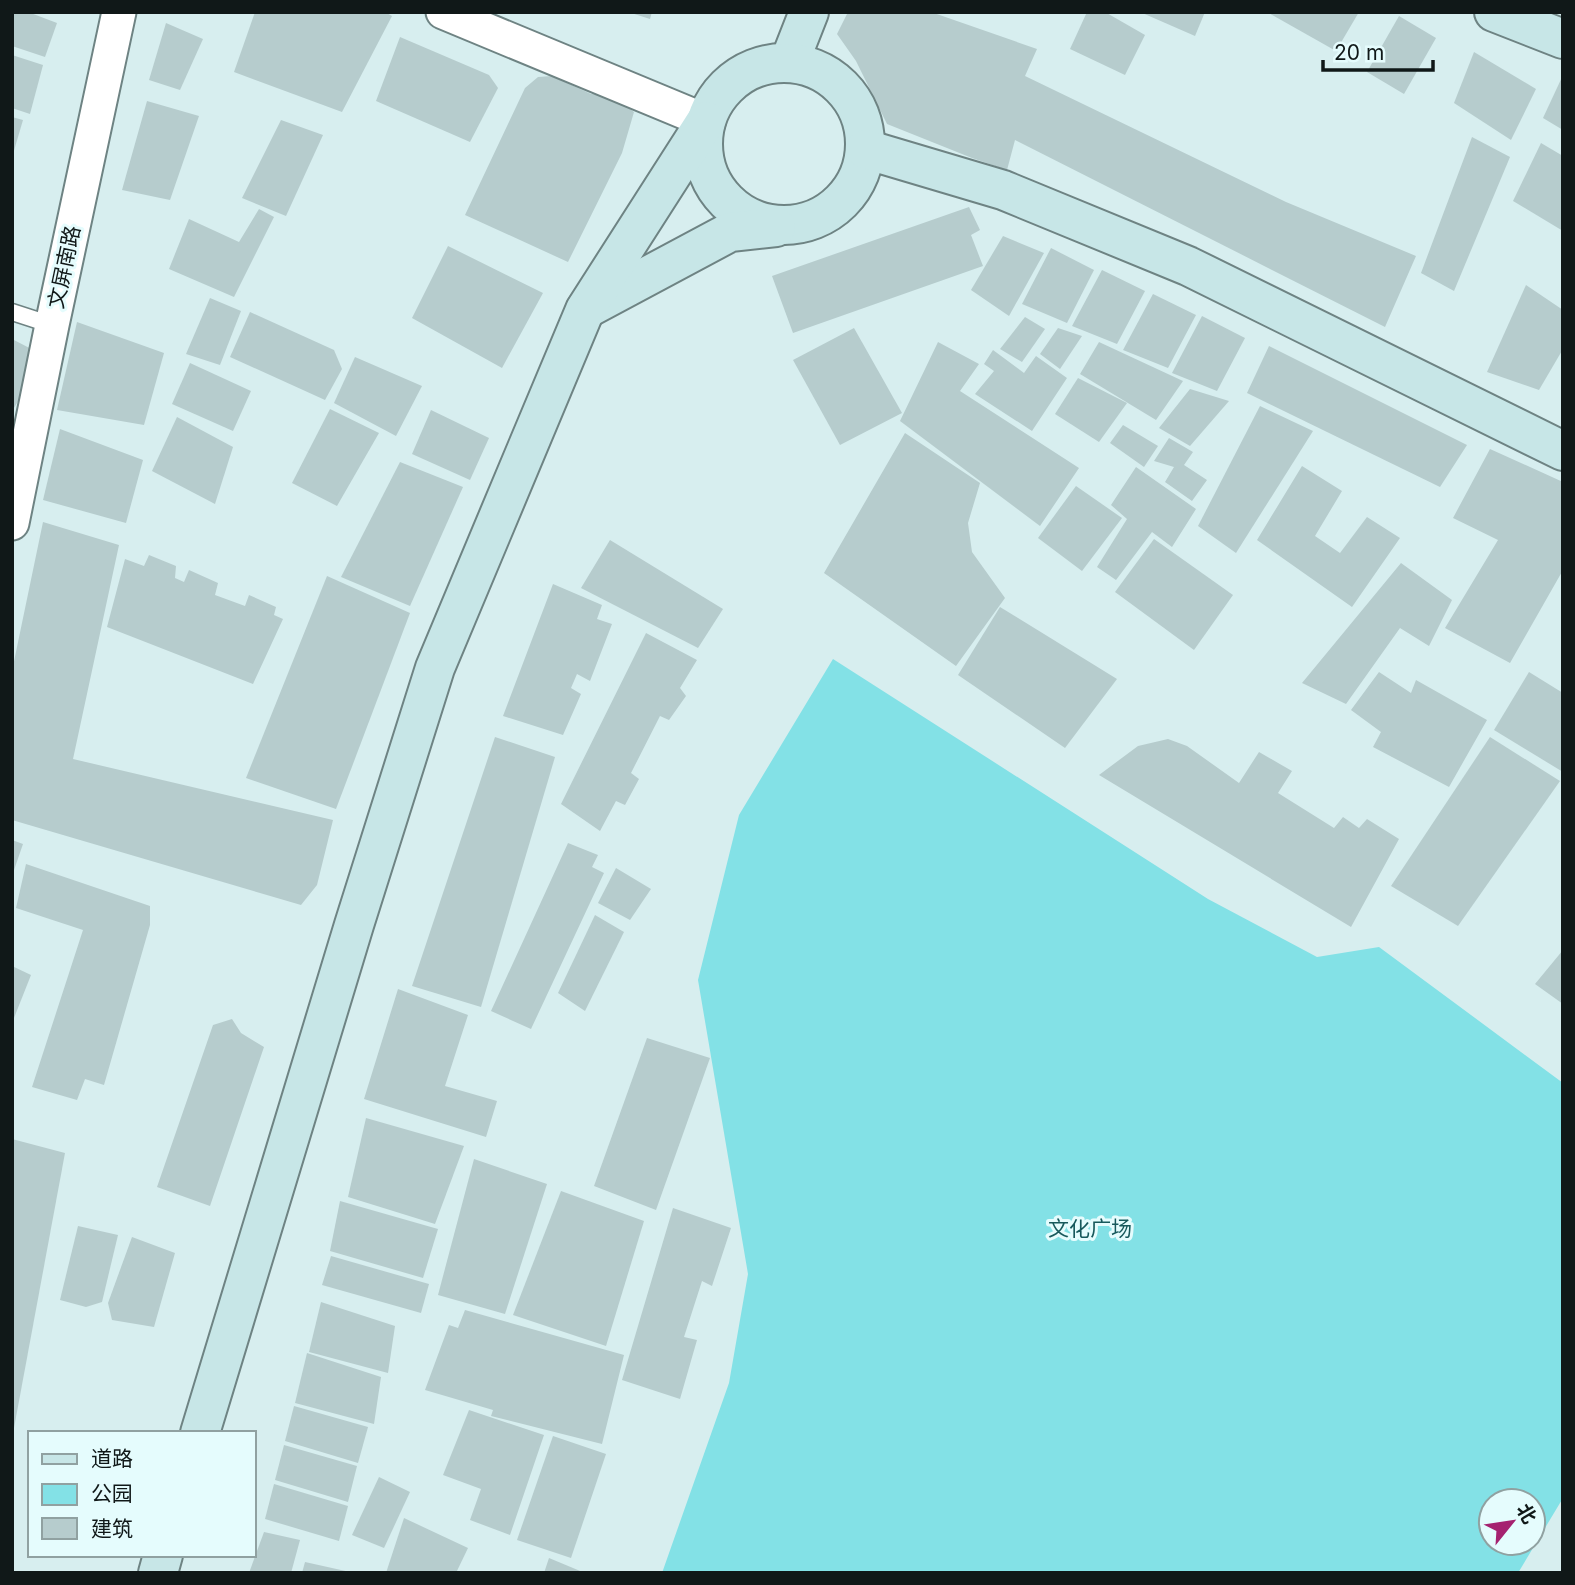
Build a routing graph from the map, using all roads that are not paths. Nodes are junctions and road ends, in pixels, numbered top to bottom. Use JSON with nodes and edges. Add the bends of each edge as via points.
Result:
{"nodes":[{"id":1,"x":118,"y":12,"type":"edge"},
{"id":2,"x":443,"y":12,"type":"edge"},
{"id":3,"x":809,"y":12,"type":"edge"},
{"id":4,"x":1494,"y":12,"type":"edge"},
{"id":5,"x":1563,"y":39,"type":"edge"},
{"id":6,"x":789,"y":63,"type":"junction"},
{"id":7,"x":706,"y":121,"type":"junction"},
{"id":8,"x":865,"y":149,"type":"junction"},
{"id":9,"x":784,"y":226,"type":"junction"},
{"id":10,"x":585,"y":310,"type":"junction"},
{"id":11,"x":12,"y":312,"type":"edge"},
{"id":12,"x":52,"y":325,"type":"junction"},
{"id":13,"x":1563,"y":451,"type":"edge"},
{"id":14,"x":12,"y":523,"type":"edge"},
{"id":15,"x":201,"y":1431,"type":"edge"}],
"edges":[{"from":1,"to":12,"type":"street","name":"文屏南路"},
{"from":2,"to":7,"type":"street"},
{"from":3,"to":6,"type":"main road"},
{"from":4,"to":5,"type":"main road"},
{"from":6,"to":7,"type":"main road","via":[[762,66],[737,77],[718,97]]},
{"from":6,"to":8,"type":"main road","via":[[814,69],[852,100],[862,124]]},
{"from":7,"to":9,"type":"main road","via":[[707,171],[718,193],[759,222]]},
{"from":7,"to":10,"type":"main road"},
{"from":8,"to":9,"type":"main road","via":[[848,194],[830,211],[808,222]]},
{"from":8,"to":13,"type":"main road","via":[[1003,190],[1188,266]]},
{"from":9,"to":10,"type":"main road","via":[[730,232]]},
{"from":10,"to":15,"type":"main road","via":[[435,668]]},
{"from":11,"to":12,"type":"lane"},
{"from":12,"to":14,"type":"street","name":"文屏南路"}]}
